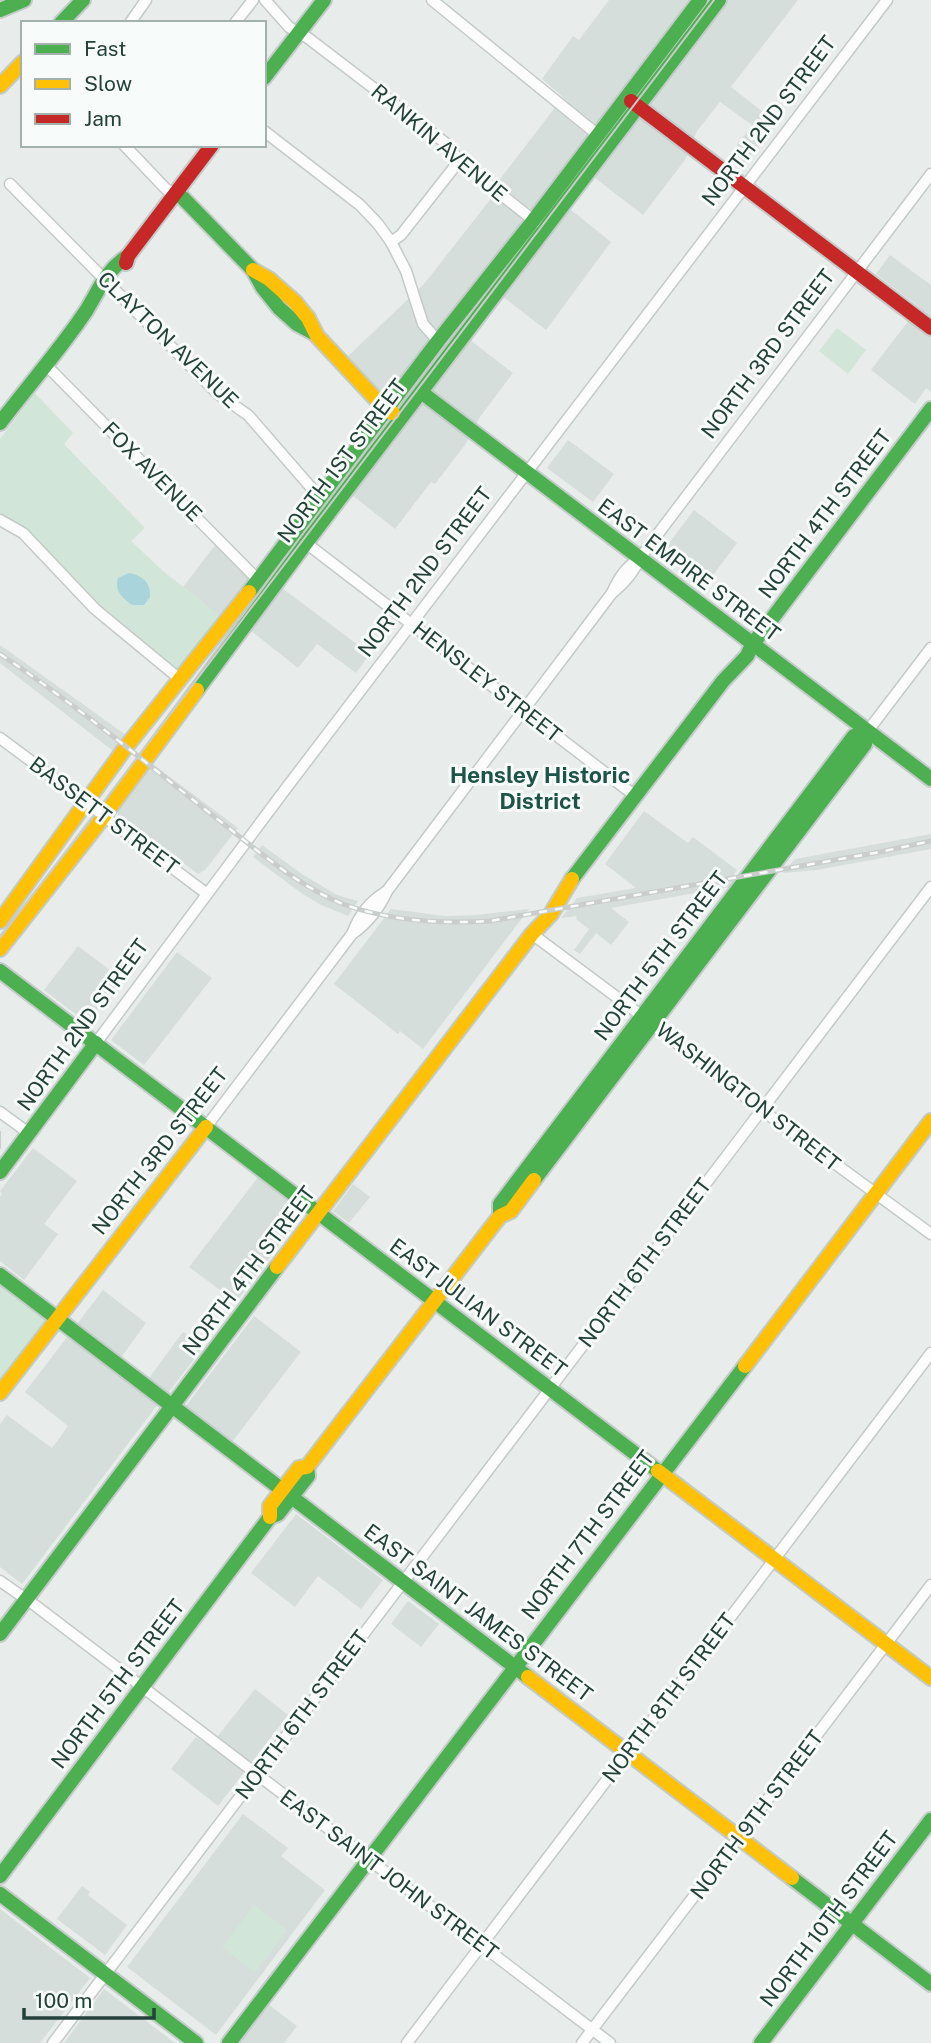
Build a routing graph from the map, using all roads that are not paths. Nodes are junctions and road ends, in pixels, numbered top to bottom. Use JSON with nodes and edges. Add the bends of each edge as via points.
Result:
{"nodes":[{"id":1,"x":6,"y":0,"type":"edge"},
{"id":2,"x":24,"y":0,"type":"edge"},
{"id":3,"x":83,"y":0,"type":"edge"},
{"id":4,"x":145,"y":0,"type":"edge"},
{"id":5,"x":253,"y":0,"type":"edge"},
{"id":6,"x":265,"y":0,"type":"edge"},
{"id":7,"x":324,"y":0,"type":"edge"},
{"id":8,"x":432,"y":0,"type":"edge"},
{"id":9,"x":700,"y":0,"type":"edge"},
{"id":10,"x":719,"y":0,"type":"edge"},
{"id":11,"x":887,"y":0,"type":"edge"},
{"id":12,"x":0,"y":8,"type":"edge"},
{"id":13,"x":63,"y":21,"type":"edge"},
{"id":14,"x":131,"y":21,"type":"edge"},
{"id":15,"x":237,"y":21,"type":"edge"},
{"id":16,"x":299,"y":32,"type":"junction"},
{"id":17,"x":21,"y":64,"type":"edge"},
{"id":18,"x":266,"y":75,"type":"edge"},
{"id":19,"x":0,"y":86,"type":"edge"},
{"id":20,"x":626,"y":97,"type":"junction"},
{"id":21,"x":639,"y":106,"type":"junction"},
{"id":22,"x":266,"y":133,"type":"edge"},
{"id":23,"x":598,"y":135,"type":"junction"},
{"id":24,"x":126,"y":147,"type":"edge"},
{"id":25,"x":211,"y":147,"type":"edge"},
{"id":26,"x":459,"y":161,"type":"junction"},
{"id":27,"x":931,"y":174,"type":"edge"},
{"id":28,"x":10,"y":184,"type":"dead end"},
{"id":29,"x":745,"y":187,"type":"junction"},
{"id":30,"x":176,"y":194,"type":"junction"},
{"id":31,"x":533,"y":221,"type":"junction"},
{"id":32,"x":548,"y":225,"type":"junction"},
{"id":33,"x":391,"y":242,"type":"junction"},
{"id":34,"x":857,"y":272,"type":"junction"},
{"id":35,"x":108,"y":283,"type":"junction"},
{"id":36,"x":931,"y":328,"type":"edge"},
{"id":37,"x":438,"y":341,"type":"junction"},
{"id":38,"x":46,"y":365,"type":"junction"},
{"id":39,"x":421,"y":392,"type":"junction"},
{"id":40,"x":931,"y":409,"type":"edge"},
{"id":41,"x":387,"y":411,"type":"junction"},
{"id":42,"x":405,"y":413,"type":"junction"},
{"id":43,"x":0,"y":424,"type":"edge"},
{"id":44,"x":527,"y":473,"type":"junction"},
{"id":45,"x":321,"y":499,"type":"junction"},
{"id":46,"x":0,"y":520,"type":"edge"},
{"id":47,"x":306,"y":543,"type":"junction"},
{"id":48,"x":640,"y":559,"type":"junction"},
{"id":49,"x":258,"y":580,"type":"junction"},
{"id":50,"x":411,"y":624,"type":"junction"},
{"id":51,"x":752,"y":645,"type":"junction"},
{"id":52,"x":931,"y":648,"type":"edge"},
{"id":53,"x":181,"y":680,"type":"junction"},
{"id":54,"x":524,"y":710,"type":"junction"},
{"id":55,"x":867,"y":732,"type":"junction"},
{"id":56,"x":0,"y":738,"type":"edge"},
{"id":57,"x":931,"y":779,"type":"edge"},
{"id":58,"x":634,"y":795,"type":"junction"},
{"id":59,"x":87,"y":803,"type":"junction"},
{"id":60,"x":101,"y":814,"type":"junction"},
{"id":61,"x":931,"y":887,"type":"edge"},
{"id":62,"x":207,"y":894,"type":"junction"},
{"id":63,"x":0,"y":921,"type":"edge"},
{"id":64,"x":532,"y":934,"type":"junction"},
{"id":65,"x":0,"y":949,"type":"edge"},
{"id":66,"x":0,"y":971,"type":"edge"},
{"id":67,"x":647,"y":1020,"type":"junction"},
{"id":68,"x":96,"y":1043,"type":"junction"},
{"id":69,"x":762,"y":1110,"type":"junction"},
{"id":70,"x":0,"y":1112,"type":"edge"},
{"id":71,"x":931,"y":1121,"type":"edge"},
{"id":72,"x":206,"y":1128,"type":"junction"},
{"id":73,"x":30,"y":1134,"type":"junction"},
{"id":74,"x":0,"y":1172,"type":"edge"},
{"id":75,"x":876,"y":1194,"type":"junction"},
{"id":76,"x":319,"y":1213,"type":"junction"},
{"id":77,"x":931,"y":1234,"type":"edge"},
{"id":78,"x":0,"y":1275,"type":"edge"},
{"id":79,"x":435,"y":1301,"type":"junction"},
{"id":80,"x":57,"y":1318,"type":"junction"},
{"id":81,"x":931,"y":1353,"type":"edge"},
{"id":82,"x":550,"y":1388,"type":"junction"},
{"id":83,"x":0,"y":1393,"type":"edge"},
{"id":84,"x":173,"y":1407,"type":"junction"},
{"id":85,"x":661,"y":1474,"type":"junction"},
{"id":86,"x":287,"y":1493,"type":"junction"},
{"id":87,"x":774,"y":1560,"type":"junction"},
{"id":88,"x":0,"y":1581,"type":"edge"},
{"id":89,"x":403,"y":1582,"type":"junction"},
{"id":90,"x":931,"y":1585,"type":"edge"},
{"id":91,"x":27,"y":1600,"type":"junction"},
{"id":92,"x":0,"y":1634,"type":"edge"},
{"id":93,"x":887,"y":1644,"type":"junction"},
{"id":94,"x":514,"y":1667,"type":"junction"},
{"id":95,"x":931,"y":1678,"type":"edge"},
{"id":96,"x":142,"y":1686,"type":"junction"},
{"id":97,"x":627,"y":1753,"type":"junction"},
{"id":98,"x":256,"y":1773,"type":"junction"},
{"id":99,"x":931,"y":1820,"type":"edge"},
{"id":100,"x":740,"y":1838,"type":"junction"},
{"id":101,"x":368,"y":1859,"type":"junction"},
{"id":102,"x":0,"y":1876,"type":"edge"},
{"id":103,"x":0,"y":1894,"type":"edge"},
{"id":104,"x":852,"y":1924,"type":"junction"},
{"id":105,"x":481,"y":1946,"type":"junction"},
{"id":106,"x":104,"y":1973,"type":"junction"},
{"id":107,"x":931,"y":1984,"type":"edge"},
{"id":108,"x":592,"y":2030,"type":"junction"},
{"id":109,"x":53,"y":2043,"type":"edge"},
{"id":110,"x":196,"y":2043,"type":"edge"},
{"id":111,"x":229,"y":2043,"type":"edge"},
{"id":112,"x":407,"y":2043,"type":"edge"},
{"id":113,"x":582,"y":2043,"type":"edge"},
{"id":114,"x":610,"y":2043,"type":"edge"},
{"id":115,"x":761,"y":2043,"type":"edge"}],
"edges":[{"from":1,"to":12,"type":"main road"},
{"from":2,"to":12,"type":"main road"},
{"from":3,"to":13,"type":"main road"},
{"from":4,"to":14,"type":"street"},
{"from":5,"to":15,"type":"street"},
{"from":6,"to":16,"type":"street","name":"RANKIN AVENUE"},
{"from":7,"to":16,"type":"main road"},
{"from":8,"to":23,"type":"street"},
{"from":9,"to":20,"type":"main road","name":"NORTH 1ST STREET"},
{"from":10,"to":21,"type":"main road","name":"NORTH 1ST STREET"},
{"from":11,"to":29,"type":"street","name":"NORTH 2ND STREET"},
{"from":16,"to":18,"type":"main road"},
{"from":16,"to":26,"type":"street","name":"RANKIN AVENUE","via":[[448,145]]},
{"from":17,"to":19,"type":"main road"},
{"from":20,"to":21,"type":"main road"},
{"from":20,"to":23,"type":"main road","name":"NORTH 1ST STREET"},
{"from":21,"to":29,"type":"main road"},
{"from":21,"to":32,"type":"main road","name":"NORTH 1ST STREET"},
{"from":22,"to":33,"type":"street","via":[[360,205]]},
{"from":23,"to":31,"type":"main road","name":"NORTH 1ST STREET"},
{"from":24,"to":30,"type":"street"},
{"from":25,"to":30,"type":"main road"},
{"from":26,"to":31,"type":"street","name":"RANKIN AVENUE"},
{"from":26,"to":33,"type":"street"},
{"from":27,"to":34,"type":"street","name":"NORTH 3RD STREET"},
{"from":28,"to":35,"type":"street","name":"CLAYTON AVENUE"},
{"from":29,"to":34,"type":"main road"},
{"from":29,"to":44,"type":"street","name":"NORTH 2ND STREET"},
{"from":30,"to":35,"type":"main road"},
{"from":30,"to":41,"type":"main road","via":[[253,270],[272,300],[305,331],[314,333]]},
{"from":31,"to":32,"type":"street","name":"RANKIN AVENUE"},
{"from":31,"to":37,"type":"main road","name":"NORTH 1ST STREET"},
{"from":32,"to":39,"type":"main road","name":"NORTH 1ST STREET"},
{"from":33,"to":37,"type":"street","via":[[407,271],[423,324]]},
{"from":34,"to":36,"type":"main road"},
{"from":34,"to":48,"type":"street","name":"NORTH 3RD STREET"},
{"from":35,"to":38,"type":"main road"},
{"from":35,"to":45,"type":"street","name":"CLAYTON AVENUE","via":[[218,394],[248,415]]},
{"from":37,"to":41,"type":"main road","name":"NORTH 1ST STREET"},
{"from":38,"to":43,"type":"main road"},
{"from":38,"to":49,"type":"street","name":"FOX AVENUE"},
{"from":39,"to":42,"type":"main road","name":"NORTH 1ST STREET"},
{"from":39,"to":44,"type":"main road","name":"EAST EMPIRE STREET"},
{"from":40,"to":51,"type":"main road","name":"NORTH 4TH STREET"},
{"from":41,"to":42,"type":"main road"},
{"from":41,"to":45,"type":"main road","name":"NORTH 1ST STREET"},
{"from":42,"to":47,"type":"main road","name":"NORTH 1ST STREET"},
{"from":44,"to":48,"type":"main road","name":"EAST EMPIRE STREET"},
{"from":44,"to":50,"type":"street","name":"NORTH 2ND STREET"},
{"from":45,"to":49,"type":"main road","name":"NORTH 1ST STREET"},
{"from":46,"to":53,"type":"street","via":[[23,533],[95,609]]},
{"from":47,"to":50,"type":"street","name":"HENSLEY STREET"},
{"from":47,"to":60,"type":"main road","name":"NORTH 1ST STREET"},
{"from":48,"to":51,"type":"main road","name":"EAST EMPIRE STREET"},
{"from":48,"to":54,"type":"street","name":"NORTH 3RD STREET","via":[[628,581],[612,593]]},
{"from":49,"to":53,"type":"main road","name":"NORTH 1ST STREET"},
{"from":50,"to":54,"type":"street","name":"HENSLEY STREET"},
{"from":50,"to":62,"type":"street","name":"NORTH 2ND STREET"},
{"from":51,"to":55,"type":"main road","name":"EAST EMPIRE STREET"},
{"from":51,"to":58,"type":"main road","name":"NORTH 4TH STREET"},
{"from":52,"to":55,"type":"street","name":"NORTH 5TH STREET"},
{"from":53,"to":59,"type":"main road","name":"NORTH 1ST STREET"},
{"from":54,"to":58,"type":"street","name":"HENSLEY STREET"},
{"from":54,"to":72,"type":"street","name":"NORTH 3RD STREET","via":[[387,891],[364,910],[352,934]]},
{"from":55,"to":57,"type":"main road","name":"EAST EMPIRE STREET"},
{"from":55,"to":67,"type":"main road","name":"NORTH 5TH STREET","via":[[854,736]]},
{"from":56,"to":59,"type":"street","name":"BASSETT STREET"},
{"from":58,"to":64,"type":"main road","name":"NORTH 4TH STREET","via":[[543,925]]},
{"from":59,"to":60,"type":"street","name":"BASSETT STREET","bridge":true},
{"from":59,"to":63,"type":"main road","name":"NORTH 1ST STREET"},
{"from":60,"to":62,"type":"street","name":"BASSETT STREET"},
{"from":60,"to":65,"type":"main road","name":"NORTH 1ST STREET"},
{"from":61,"to":69,"type":"street","name":"NORTH 6TH STREET"},
{"from":62,"to":68,"type":"street","name":"NORTH 2ND STREET"},
{"from":64,"to":67,"type":"street","name":"WASHINGTON STREET"},
{"from":64,"to":76,"type":"main road","name":"NORTH 4TH STREET"},
{"from":66,"to":68,"type":"main road","name":"EAST JULIAN STREET"},
{"from":67,"to":69,"type":"street","name":"WASHINGTON STREET"},
{"from":67,"to":79,"type":"main road","name":"NORTH 5TH STREET","via":[[500,1204],[500,1216]]},
{"from":68,"to":72,"type":"main road","name":"EAST JULIAN STREET"},
{"from":68,"to":73,"type":"main road","name":"NORTH 2ND STREET"},
{"from":69,"to":75,"type":"street","name":"WASHINGTON STREET"},
{"from":69,"to":82,"type":"street","name":"NORTH 6TH STREET"},
{"from":70,"to":73,"type":"street"},
{"from":71,"to":75,"type":"main road","name":"NORTH 7TH STREET"},
{"from":72,"to":76,"type":"main road","name":"EAST JULIAN STREET"},
{"from":72,"to":80,"type":"main road","name":"NORTH 3RD STREET"},
{"from":73,"to":74,"type":"main road","name":"NORTH 2ND STREET"},
{"from":75,"to":77,"type":"street","name":"WASHINGTON STREET"},
{"from":75,"to":85,"type":"main road","name":"NORTH 7TH STREET"},
{"from":76,"to":79,"type":"main road","name":"EAST JULIAN STREET"},
{"from":76,"to":84,"type":"main road","name":"NORTH 4TH STREET"},
{"from":78,"to":80,"type":"main road","name":"EAST SAINT JAMES STREET"},
{"from":79,"to":82,"type":"main road","name":"EAST JULIAN STREET"},
{"from":79,"to":86,"type":"main road","name":"NORTH 5TH STREET","via":[[307,1467],[299,1468]]},
{"from":80,"to":83,"type":"main road","name":"NORTH 3RD STREET"},
{"from":80,"to":84,"type":"main road","name":"EAST SAINT JAMES STREET"},
{"from":81,"to":87,"type":"street","name":"NORTH 8TH STREET"},
{"from":82,"to":85,"type":"main road","name":"EAST JULIAN STREET"},
{"from":82,"to":89,"type":"street","name":"NORTH 6TH STREET"},
{"from":84,"to":86,"type":"main road","name":"EAST SAINT JAMES STREET"},
{"from":84,"to":91,"type":"main road","name":"NORTH 4TH STREET"},
{"from":85,"to":87,"type":"main road","name":"EAST JULIAN STREET"},
{"from":85,"to":94,"type":"main road","name":"NORTH 7TH STREET"},
{"from":86,"to":89,"type":"main road","name":"EAST SAINT JAMES STREET"},
{"from":86,"to":96,"type":"main road","name":"NORTH 5TH STREET","via":[[270,1506],[270,1517]]},
{"from":87,"to":93,"type":"main road","name":"EAST JULIAN STREET"},
{"from":87,"to":97,"type":"street","name":"NORTH 8TH STREET"},
{"from":88,"to":91,"type":"street","name":"EAST SAINT JOHN STREET"},
{"from":89,"to":94,"type":"main road","name":"EAST SAINT JAMES STREET"},
{"from":89,"to":98,"type":"street","name":"NORTH 6TH STREET"},
{"from":90,"to":93,"type":"street","name":"NORTH 9TH STREET"},
{"from":91,"to":92,"type":"main road","name":"NORTH 4TH STREET"},
{"from":91,"to":96,"type":"street","name":"EAST SAINT JOHN STREET"},
{"from":93,"to":95,"type":"main road","name":"EAST JULIAN STREET"},
{"from":93,"to":100,"type":"street","name":"NORTH 9TH STREET"},
{"from":94,"to":97,"type":"main road","name":"EAST SAINT JAMES STREET"},
{"from":94,"to":101,"type":"main road","name":"NORTH 7TH STREET"},
{"from":96,"to":98,"type":"street","name":"EAST SAINT JOHN STREET"},
{"from":96,"to":102,"type":"main road","name":"NORTH 5TH STREET"},
{"from":97,"to":100,"type":"main road","name":"EAST SAINT JAMES STREET"},
{"from":97,"to":105,"type":"street","name":"NORTH 8TH STREET"},
{"from":98,"to":101,"type":"street","name":"EAST SAINT JOHN STREET"},
{"from":98,"to":106,"type":"street","name":"NORTH 6TH STREET"},
{"from":99,"to":104,"type":"main road","name":"NORTH 10TH STREET"},
{"from":100,"to":104,"type":"main road","name":"EAST SAINT JAMES STREET"},
{"from":100,"to":108,"type":"street","name":"NORTH 9TH STREET"},
{"from":101,"to":105,"type":"street","name":"EAST SAINT JOHN STREET"},
{"from":101,"to":111,"type":"main road","name":"NORTH 7TH STREET"},
{"from":103,"to":106,"type":"main road"},
{"from":104,"to":107,"type":"main road","name":"EAST SAINT JAMES STREET"},
{"from":104,"to":115,"type":"main road","name":"NORTH 10TH STREET"},
{"from":105,"to":108,"type":"street","name":"EAST SAINT JOHN STREET"},
{"from":105,"to":112,"type":"street","name":"NORTH 8TH STREET"},
{"from":106,"to":109,"type":"street","name":"NORTH 6TH STREET"},
{"from":106,"to":110,"type":"main road"},
{"from":108,"to":113,"type":"street","name":"NORTH 9TH STREET"},
{"from":108,"to":114,"type":"street","name":"EAST SAINT JOHN STREET"}]}
